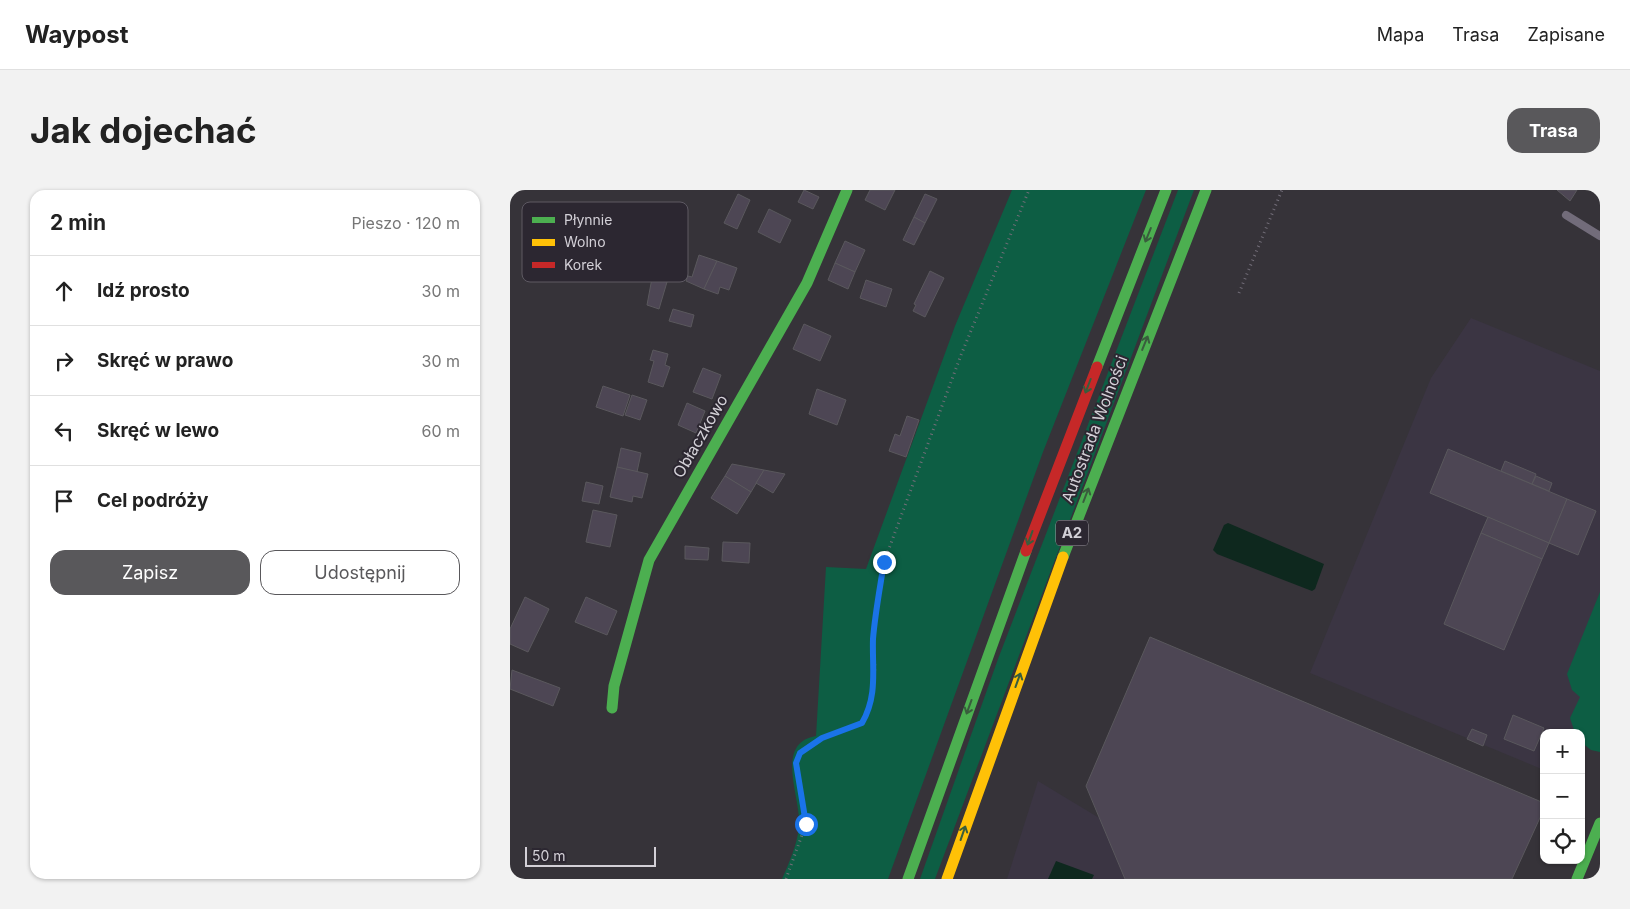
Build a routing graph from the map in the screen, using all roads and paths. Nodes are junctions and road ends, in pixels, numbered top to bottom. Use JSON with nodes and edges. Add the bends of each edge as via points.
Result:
{"nodes":[{"id":1,"x":847,"y":190,"type":"edge"},
{"id":2,"x":1029,"y":190,"type":"edge"},
{"id":3,"x":1166,"y":190,"type":"edge"},
{"id":4,"x":1206,"y":190,"type":"edge"},
{"id":5,"x":1282,"y":190,"type":"edge"},
{"id":6,"x":1566,"y":215,"type":"dead end"},
{"id":7,"x":1600,"y":236,"type":"edge"},
{"id":8,"x":1239,"y":292,"type":"dead end"},
{"id":9,"x":612,"y":708,"type":"dead end"},
{"id":10,"x":1600,"y":823,"type":"edge"},
{"id":11,"x":786,"y":879,"type":"edge"},
{"id":12,"x":908,"y":879,"type":"edge"},
{"id":13,"x":947,"y":879,"type":"edge"},
{"id":14,"x":1577,"y":879,"type":"edge"}],
"edges":[{"from":1,"to":9,"type":"main road","name":"Obłaczkowo","via":[[806,283],[649,560],[614,686]]},
{"from":2,"to":11,"type":"path","via":[[954,373],[884,562],[873,640],[875,668],[869,711],[862,723],[822,738],[800,753],[796,763],[806,824]]},
{"from":3,"to":12,"type":"main road","name":"Autostrada Wolności","number":"A2","one_way":true,"via":[[1034,528]]},
{"from":13,"to":4,"type":"main road","name":"Autostrada Wolności","number":"A2","one_way":true,"via":[[1070,538]]},
{"from":5,"to":8,"type":"path"},
{"from":6,"to":7,"type":"lane"},
{"from":10,"to":14,"type":"main road"}]}
